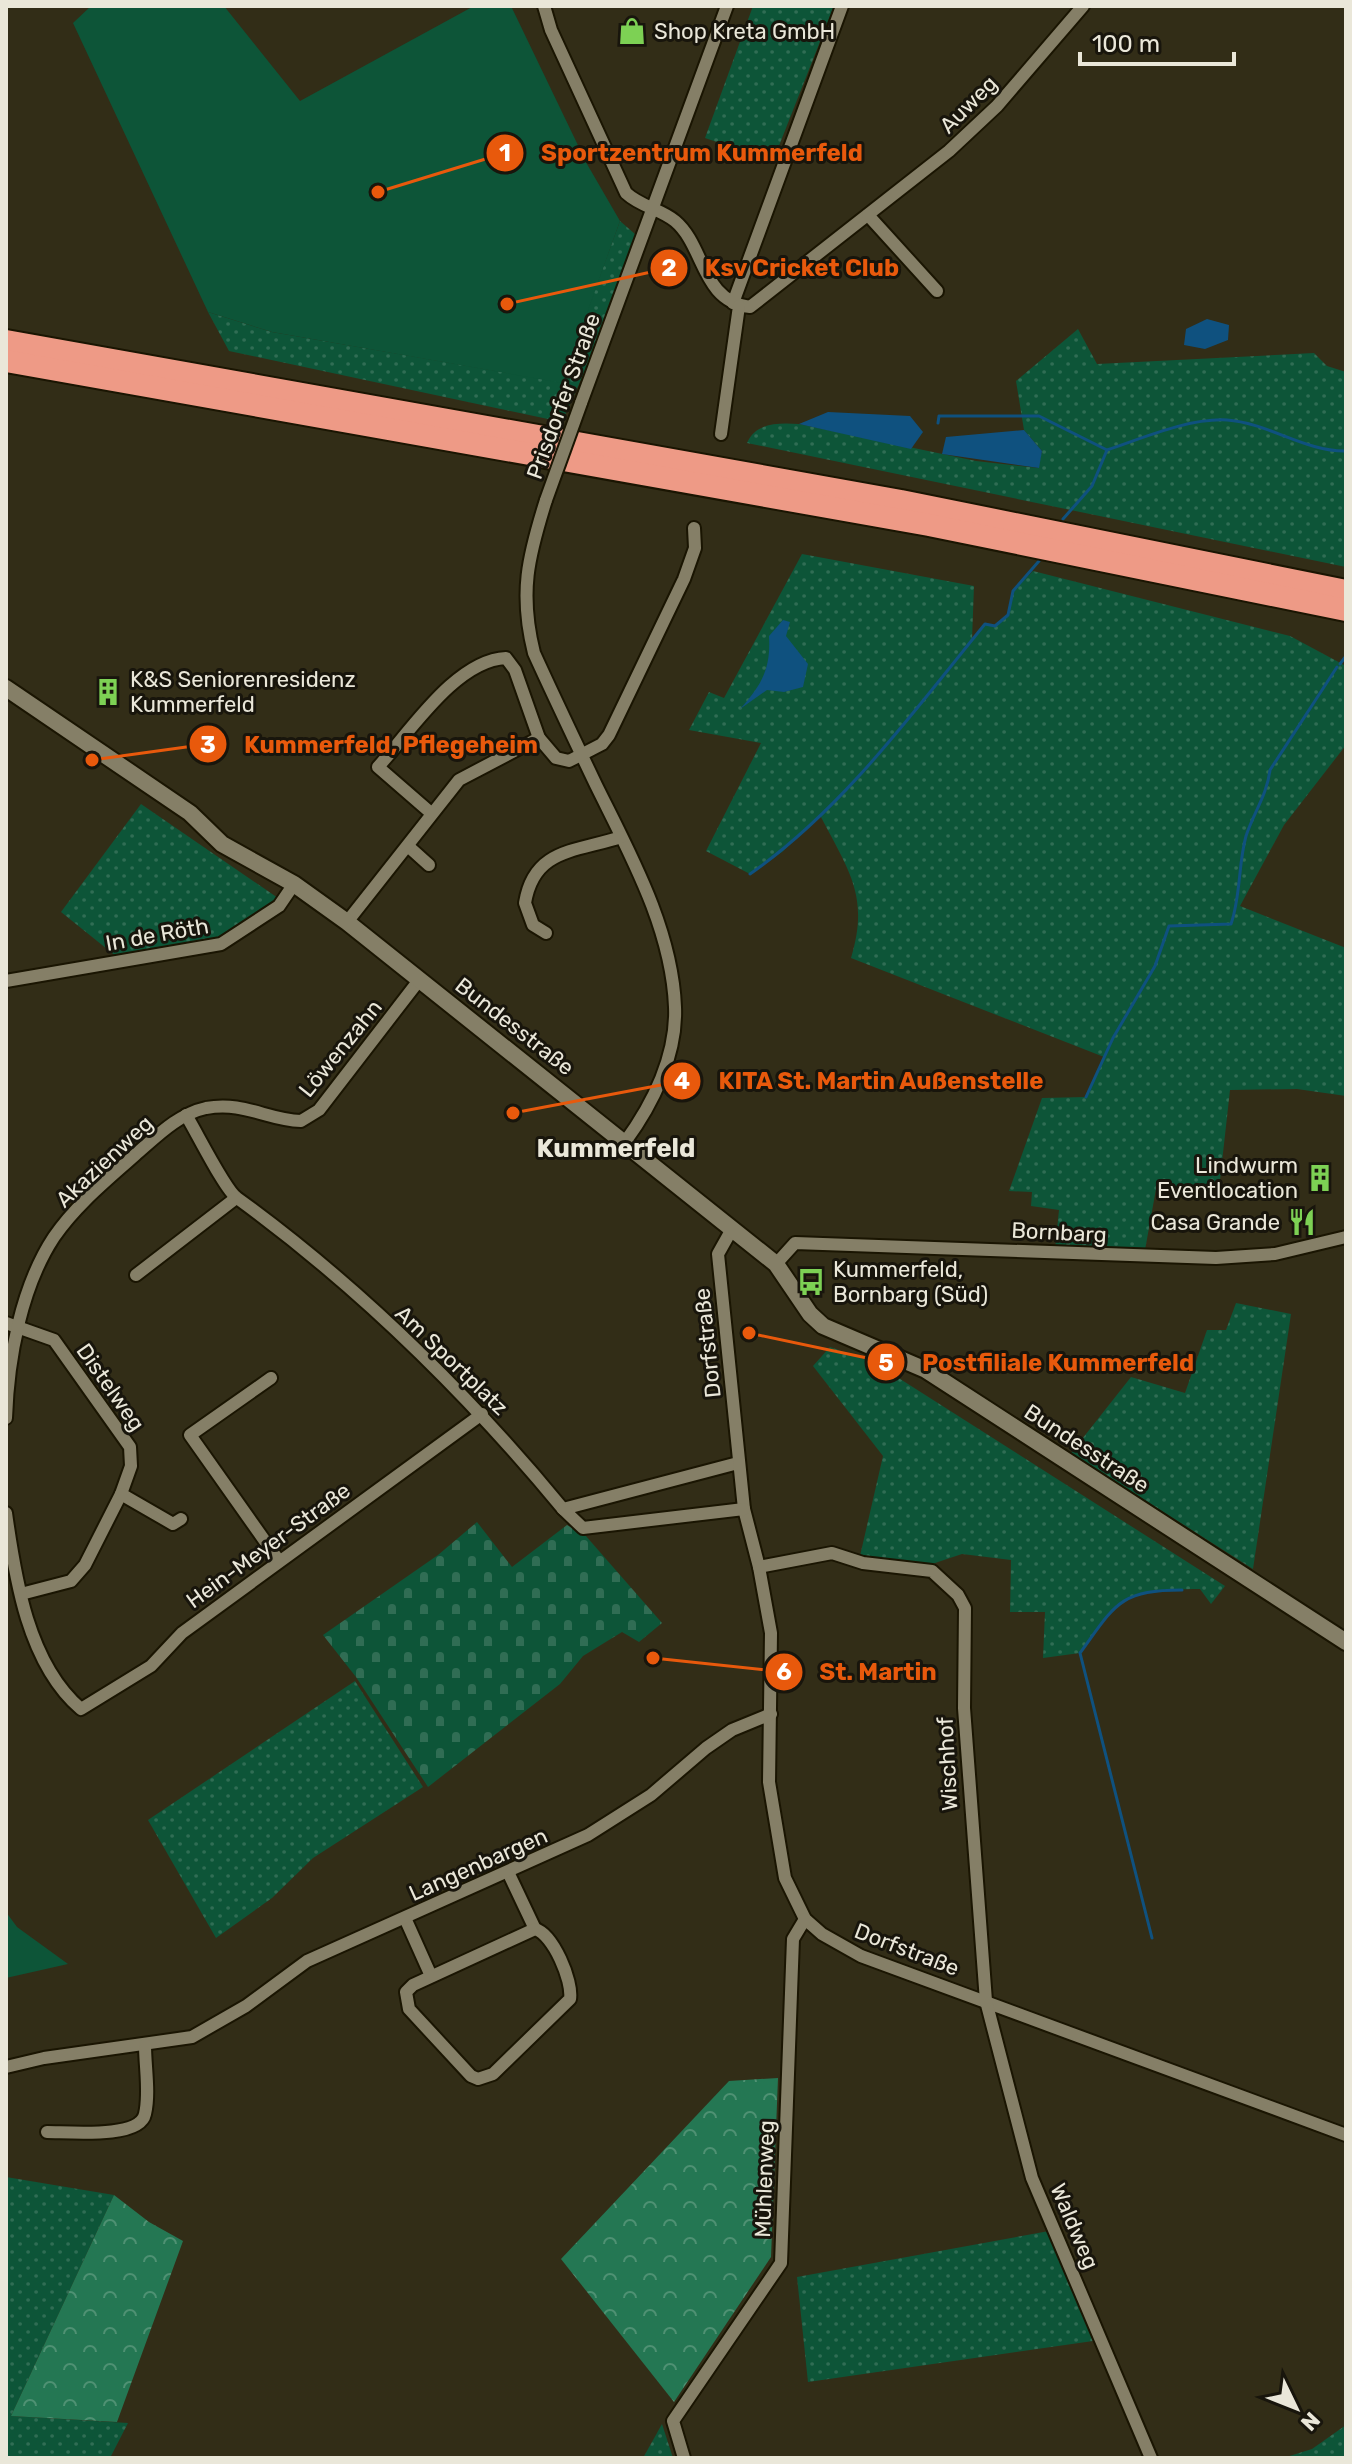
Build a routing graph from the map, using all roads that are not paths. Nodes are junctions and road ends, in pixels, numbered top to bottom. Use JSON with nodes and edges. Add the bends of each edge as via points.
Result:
{"nodes":[{"id":1,"x":544,"y":6,"type":"edge"},
{"id":2,"x":727,"y":6,"type":"edge"},
{"id":3,"x":842,"y":6,"type":"edge"},
{"id":4,"x":1083,"y":6,"type":"edge"},
{"id":5,"x":653,"y":211,"type":"junction"},
{"id":6,"x":868,"y":215,"type":"junction"},
{"id":7,"x":937,"y":291,"type":"dead end"},
{"id":8,"x":736,"y":304,"type":"junction"},
{"id":9,"x":6,"y":341,"type":"edge"},
{"id":10,"x":6,"y":361,"type":"edge"},
{"id":11,"x":721,"y":434,"type":"dead end"},
{"id":12,"x":694,"y":528,"type":"dead end"},
{"id":13,"x":1346,"y":591,"type":"edge"},
{"id":14,"x":1346,"y":610,"type":"edge"},
{"id":15,"x":6,"y":688,"type":"edge"},
{"id":16,"x":539,"y":738,"type":"junction"},
{"id":17,"x":582,"y":756,"type":"junction"},
{"id":18,"x":431,"y":813,"type":"junction"},
{"id":19,"x":621,"y":837,"type":"junction"},
{"id":20,"x":409,"y":847,"type":"junction"},
{"id":21,"x":429,"y":865,"type":"dead end"},
{"id":22,"x":294,"y":884,"type":"junction"},
{"id":23,"x":347,"y":922,"type":"junction"},
{"id":24,"x":546,"y":933,"type":"dead end"},
{"id":25,"x":420,"y":979,"type":"junction"},
{"id":26,"x":6,"y":981,"type":"edge"},
{"id":27,"x":186,"y":1115,"type":"junction"},
{"id":28,"x":625,"y":1142,"type":"junction"},
{"id":29,"x":236,"y":1198,"type":"junction"},
{"id":30,"x":732,"y":1229,"type":"junction"},
{"id":31,"x":1346,"y":1237,"type":"edge"},
{"id":32,"x":776,"y":1264,"type":"junction"},
{"id":33,"x":136,"y":1275,"type":"dead end"},
{"id":34,"x":12,"y":1325,"type":"edge"},
{"id":35,"x":8,"y":1375,"type":"edge"},
{"id":36,"x":271,"y":1378,"type":"dead end"},
{"id":37,"x":482,"y":1414,"type":"junction"},
{"id":38,"x":6,"y":1418,"type":"edge"},
{"id":39,"x":738,"y":1463,"type":"junction"},
{"id":40,"x":121,"y":1494,"type":"junction"},
{"id":41,"x":563,"y":1509,"type":"junction"},
{"id":42,"x":744,"y":1509,"type":"junction"},
{"id":43,"x":6,"y":1513,"type":"edge"},
{"id":44,"x":173,"y":1525,"type":"dead end"},
{"id":45,"x":279,"y":1561,"type":"junction"},
{"id":46,"x":759,"y":1567,"type":"junction"},
{"id":47,"x":21,"y":1594,"type":"junction"},
{"id":48,"x":1346,"y":1642,"type":"edge"},
{"id":49,"x":771,"y":1714,"type":"junction"},
{"id":50,"x":508,"y":1872,"type":"junction"},
{"id":51,"x":405,"y":1918,"type":"junction"},
{"id":52,"x":805,"y":1919,"type":"junction"},
{"id":53,"x":535,"y":1929,"type":"junction"},
{"id":54,"x":431,"y":1976,"type":"junction"},
{"id":55,"x":986,"y":2001,"type":"junction"},
{"id":56,"x":145,"y":2045,"type":"junction"},
{"id":57,"x":6,"y":2067,"type":"edge"},
{"id":58,"x":1343,"y":2131,"type":"edge"},
{"id":59,"x":47,"y":2132,"type":"dead end"},
{"id":60,"x":684,"y":2458,"type":"edge"},
{"id":61,"x":1151,"y":2458,"type":"edge"}],
"edges":[{"from":1,"to":5,"type":"street","via":[[626,193]]},
{"from":2,"to":5,"type":"street","name":"Prisdorfer Straße"},
{"from":3,"to":8,"type":"street"},
{"from":4,"to":6,"type":"street","name":"Auweg","via":[[997,106]]},
{"from":5,"to":8,"type":"street","via":[[676,221],[720,294]]},
{"from":5,"to":17,"type":"street","name":"Prisdorfer Straße","bridge":true,"via":[[528,555],[526,621],[534,653]]},
{"from":6,"to":7,"type":"street"},
{"from":6,"to":8,"type":"street","name":"Auweg","via":[[750,307]]},
{"from":8,"to":11,"type":"street"},
{"from":9,"to":13,"type":"highway","via":[[901,501]]},
{"from":10,"to":14,"type":"highway","via":[[929,525]]},
{"from":12,"to":17,"type":"street","via":[[695,548],[684,579],[609,735]]},
{"from":15,"to":22,"type":"street","name":"Bundesstraße","via":[[190,813],[222,844]]},
{"from":16,"to":17,"type":"street","via":[[556,758]]},
{"from":16,"to":18,"type":"street","via":[[459,780]]},
{"from":16,"to":18,"type":"street","via":[[506,658],[491,659],[457,679],[378,767]]},
{"from":17,"to":19,"type":"street","name":"Prisdorfer Straße"},
{"from":18,"to":20,"type":"street"},
{"from":19,"to":24,"type":"street","via":[[554,856],[537,869],[525,903],[533,925]]},
{"from":19,"to":28,"type":"street","name":"Prisdorfer Straße","via":[[664,939],[675,1011],[665,1070]]},
{"from":20,"to":21,"type":"street"},
{"from":20,"to":23,"type":"street"},
{"from":22,"to":23,"type":"street","name":"Bundesstraße"},
{"from":22,"to":26,"type":"street","name":"In de Röth","via":[[279,906],[221,944]]},
{"from":23,"to":25,"type":"street","name":"Bundesstraße"},
{"from":25,"to":27,"type":"street","name":"Löwenzahn","via":[[346,1079],[319,1110],[301,1121],[228,1106]]},
{"from":25,"to":28,"type":"street","name":"Bundesstraße"},
{"from":27,"to":29,"type":"street","name":"Am Sportplatz"},
{"from":27,"to":34,"type":"street","name":"Akazienweg","via":[[89,1196],[54,1237]]},
{"from":28,"to":30,"type":"street","name":"Bundesstraße"},
{"from":29,"to":33,"type":"street"},
{"from":29,"to":37,"type":"street","name":"Am Sportplatz","via":[[307,1250]]},
{"from":30,"to":32,"type":"street","name":"Bundesstraße"},
{"from":30,"to":39,"type":"street","name":"Dorfstraße","via":[[718,1254]]},
{"from":31,"to":32,"type":"street","name":"Bornbarg","via":[[1275,1254],[1216,1258],[795,1243]]},
{"from":32,"to":48,"type":"street","name":"Bundesstraße","via":[[823,1326],[926,1370]]},
{"from":34,"to":35,"type":"street","name":"Akazienweg"},
{"from":34,"to":40,"type":"street","name":"Distelweg","via":[[54,1340],[130,1447],[131,1466]]},
{"from":35,"to":38,"type":"street","name":"Akazienweg"},
{"from":36,"to":45,"type":"street","via":[[190,1435]]},
{"from":37,"to":41,"type":"street","name":"Am Sportplatz"},
{"from":37,"to":45,"type":"street","name":"Hein-Meyer-Straße"},
{"from":39,"to":41,"type":"street"},
{"from":39,"to":42,"type":"street","name":"Dorfstraße"},
{"from":40,"to":44,"type":"street"},
{"from":40,"to":47,"type":"street","name":"Distelweg","via":[[85,1565],[71,1581]]},
{"from":41,"to":42,"type":"street","via":[[583,1528]]},
{"from":42,"to":46,"type":"street","name":"Dorfstraße"},
{"from":43,"to":47,"type":"street"},
{"from":45,"to":47,"type":"street","name":"Hein-Meyer-Straße","via":[[182,1633],[151,1666],[81,1709],[63,1694],[35,1638]]},
{"from":46,"to":49,"type":"street","name":"Dorfstraße","via":[[771,1633]]},
{"from":46,"to":55,"type":"street","name":"Wischhof","via":[[832,1553],[863,1563],[932,1571],[965,1608],[964,1708]]},
{"from":49,"to":50,"type":"street","name":"Langenbargen","via":[[732,1730],[617,1819]]},
{"from":49,"to":52,"type":"street","name":"Dorfstraße","via":[[771,1807],[785,1878]]},
{"from":50,"to":51,"type":"street","name":"Langenbargen"},
{"from":50,"to":53,"type":"street"},
{"from":51,"to":54,"type":"street"},
{"from":51,"to":56,"type":"street","name":"Langenbargen","via":[[307,1961],[192,2037]]},
{"from":52,"to":55,"type":"street","name":"Dorfstraße","via":[[861,1956]]},
{"from":52,"to":60,"type":"street","name":"Mühlenweg","via":[[793,1939],[781,2263],[673,2421]]},
{"from":53,"to":54,"type":"street"},
{"from":53,"to":54,"type":"street","via":[[547,1937],[569,1984],[570,1999],[486,2079],[471,2076],[405,2001],[413,1985]]},
{"from":55,"to":58,"type":"street","name":"Dorfstraße"},
{"from":55,"to":61,"type":"street","name":"Waldweg","via":[[1032,2178]]},
{"from":56,"to":57,"type":"street"},
{"from":56,"to":59,"type":"street","via":[[145,2116],[138,2126],[125,2131]]}]}
